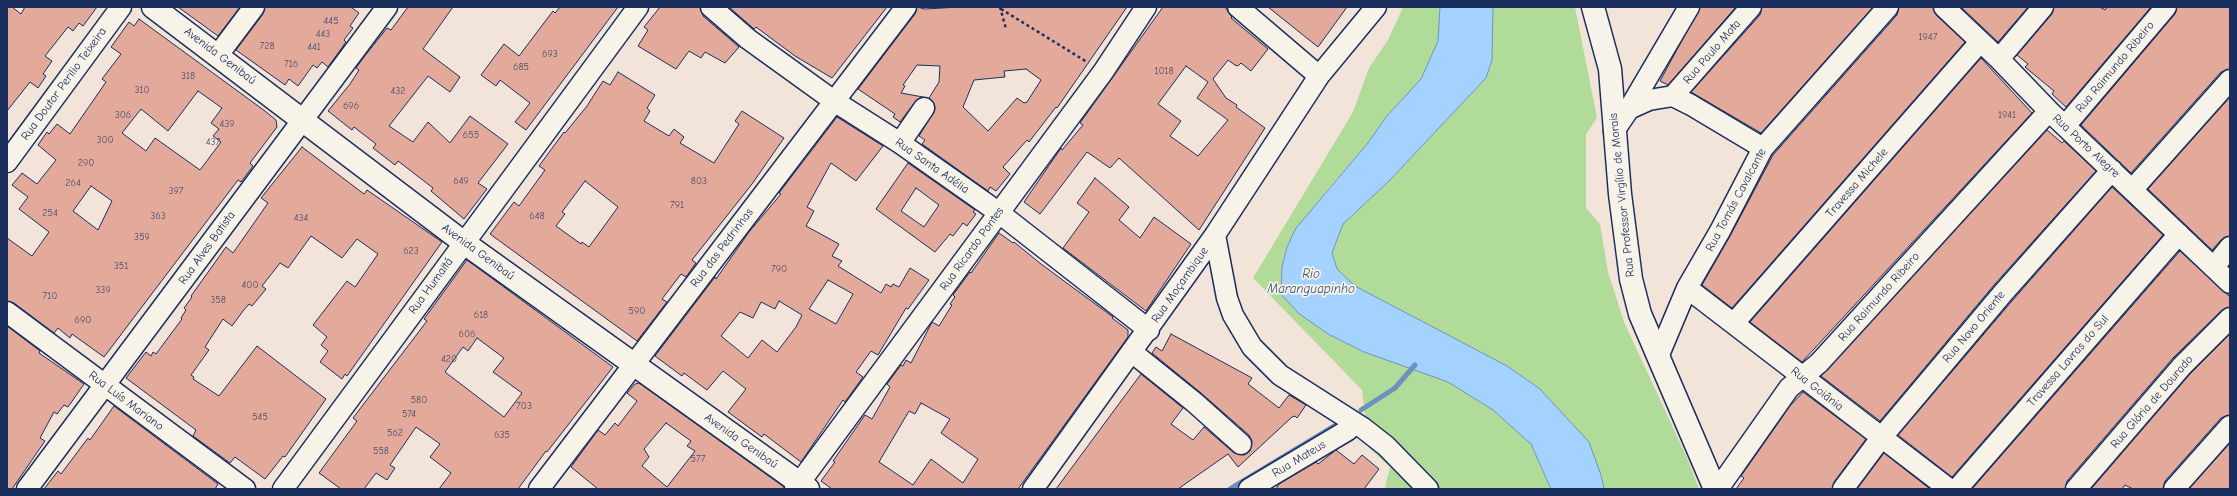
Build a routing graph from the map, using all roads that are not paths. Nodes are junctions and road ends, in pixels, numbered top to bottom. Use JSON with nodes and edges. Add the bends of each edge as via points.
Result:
{"nodes":[{"id":1,"x":121,"y":7,"type":"edge"},
{"id":2,"x":153,"y":7,"type":"edge"},
{"id":3,"x":254,"y":7,"type":"edge"},
{"id":4,"x":388,"y":7,"type":"edge"},
{"id":5,"x":638,"y":7,"type":"edge"},
{"id":6,"x":710,"y":7,"type":"edge"},
{"id":7,"x":906,"y":7,"type":"edge"},
{"id":8,"x":1146,"y":7,"type":"edge"},
{"id":9,"x":1238,"y":7,"type":"edge"},
{"id":10,"x":1376,"y":7,"type":"edge"},
{"id":11,"x":1593,"y":7,"type":"edge"},
{"id":12,"x":1688,"y":7,"type":"edge"},
{"id":13,"x":1751,"y":7,"type":"edge"},
{"id":14,"x":1888,"y":7,"type":"edge"},
{"id":15,"x":1944,"y":7,"type":"edge"},
{"id":16,"x":2043,"y":7,"type":"edge"},
{"id":17,"x":2166,"y":7,"type":"edge"},
{"id":18,"x":1980,"y":42,"type":"junction"},
{"id":19,"x":218,"y":55,"type":"junction"},
{"id":20,"x":1999,"y":59,"type":"junction"},
{"id":21,"x":1319,"y":76,"type":"junction"},
{"id":22,"x":2230,"y":80,"type":"edge"},
{"id":23,"x":1673,"y":96,"type":"junction"},
{"id":24,"x":834,"y":101,"type":"junction"},
{"id":25,"x":924,"y":108,"type":"dead end"},
{"id":26,"x":1629,"y":109,"type":"junction"},
{"id":27,"x":2049,"y":111,"type":"junction"},
{"id":28,"x":303,"y":118,"type":"junction"},
{"id":29,"x":2065,"y":126,"type":"junction"},
{"id":30,"x":1614,"y":131,"type":"junction"},
{"id":31,"x":900,"y":143,"type":"junction"},
{"id":32,"x":1763,"y":148,"type":"junction"},
{"id":33,"x":7,"y":162,"type":"edge"},
{"id":34,"x":2112,"y":170,"type":"junction"},
{"id":35,"x":2132,"y":190,"type":"junction"},
{"id":36,"x":998,"y":212,"type":"junction"},
{"id":37,"x":2179,"y":234,"type":"junction"},
{"id":38,"x":1215,"y":235,"type":"junction"},
{"id":39,"x":463,"y":242,"type":"junction"},
{"id":40,"x":2230,"y":247,"type":"edge"},
{"id":41,"x":2214,"y":267,"type":"junction"},
{"id":42,"x":2230,"y":283,"type":"edge"},
{"id":43,"x":1687,"y":288,"type":"junction"},
{"id":44,"x":7,"y":312,"type":"edge"},
{"id":45,"x":2230,"y":318,"type":"edge"},
{"id":46,"x":1734,"y":323,"type":"junction"},
{"id":47,"x":1149,"y":330,"type":"junction"},
{"id":48,"x":1133,"y":353,"type":"junction"},
{"id":49,"x":1658,"y":357,"type":"junction"},
{"id":50,"x":634,"y":365,"type":"junction"},
{"id":51,"x":1801,"y":377,"type":"junction"},
{"id":52,"x":106,"y":386,"type":"junction"},
{"id":53,"x":2230,"y":426,"type":"edge"},
{"id":54,"x":1348,"y":430,"type":"dead end"},
{"id":55,"x":1881,"y":438,"type":"junction"},
{"id":56,"x":1241,"y":444,"type":"dead end"},
{"id":57,"x":801,"y":487,"type":"edge"},
{"id":58,"x":27,"y":489,"type":"edge"},
{"id":59,"x":244,"y":489,"type":"edge"},
{"id":60,"x":282,"y":489,"type":"edge"},
{"id":61,"x":539,"y":489,"type":"edge"},
{"id":62,"x":1033,"y":489,"type":"edge"},
{"id":63,"x":1249,"y":489,"type":"edge"},
{"id":64,"x":1428,"y":489,"type":"edge"},
{"id":65,"x":1716,"y":489,"type":"edge"},
{"id":66,"x":1843,"y":489,"type":"edge"},
{"id":67,"x":1949,"y":489,"type":"edge"},
{"id":68,"x":1957,"y":489,"type":"edge"},
{"id":69,"x":2076,"y":489,"type":"edge"},
{"id":70,"x":2174,"y":489,"type":"edge"}],
"edges":[{"from":1,"to":33,"type":"street","name":"Rua Doutor Perilio Teixeira"},
{"from":2,"to":19,"type":"main road","name":"Avenida Genibaú"},
{"from":3,"to":19,"type":"street"},
{"from":4,"to":28,"type":"street","name":"Rua Alves Batista"},
{"from":5,"to":39,"type":"street","name":"Rua Humaitá"},
{"from":6,"to":24,"type":"street","name":"Rua Santa Adélia","via":[[748,39]]},
{"from":7,"to":24,"type":"street","name":"Rua das Pedrinhas"},
{"from":8,"to":36,"type":"street","name":"Rua Ricardo Pontes","via":[[1103,72]]},
{"from":9,"to":21,"type":"street"},
{"from":10,"to":21,"type":"street","name":"Rua Moçambique"},
{"from":11,"to":30,"type":"main road","name":"Rua Professor Virgílio de Morais","via":[[1610,69]]},
{"from":12,"to":26,"type":"street"},
{"from":13,"to":23,"type":"street","name":"Rua Paulo Mota"},
{"from":14,"to":32,"type":"street","name":"Rua Tomás Cavalcante"},
{"from":15,"to":18,"type":"street","name":"Rua Porto Alegre"},
{"from":16,"to":20,"type":"street"},
{"from":17,"to":29,"type":"street","name":"Rua Raimundo Ribeiro"},
{"from":18,"to":20,"type":"street","name":"Rua Porto Alegre"},
{"from":18,"to":46,"type":"street","name":"Travessa Michele"},
{"from":19,"to":28,"type":"main road","name":"Avenida Genibaú"},
{"from":20,"to":27,"type":"street","name":"Rua Porto Alegre"},
{"from":21,"to":38,"type":"street","name":"Rua Moçambique"},
{"from":22,"to":35,"type":"street"},
{"from":23,"to":26,"type":"street","via":[[1649,100]]},
{"from":23,"to":32,"type":"street"},
{"from":24,"to":31,"type":"street","name":"Rua Santa Adélia"},
{"from":24,"to":50,"type":"street","name":"Rua das Pedrinhas"},
{"from":25,"to":31,"type":"street"},
{"from":26,"to":30,"type":"street"},
{"from":27,"to":29,"type":"street","name":"Rua Porto Alegre"},
{"from":27,"to":51,"type":"street","name":"Rua Raimundo Ribeiro","via":[[1819,363]]},
{"from":28,"to":39,"type":"main road","name":"Avenida Genibaú"},
{"from":28,"to":52,"type":"street","name":"Rua Alves Batista"},
{"from":29,"to":34,"type":"street","name":"Rua Porto Alegre"},
{"from":30,"to":49,"type":"main road","name":"Rua Professor Virgílio de Morais","via":[[1623,230],[1631,279],[1640,314]]},
{"from":31,"to":36,"type":"street","name":"Rua Santa Adélia"},
{"from":32,"to":43,"type":"street","name":"Rua Tomás Cavalcante"},
{"from":34,"to":35,"type":"street","name":"Rua Porto Alegre"},
{"from":34,"to":55,"type":"street","name":"Rua Novo Oriente","via":[[2003,293]]},
{"from":35,"to":37,"type":"street","name":"Rua Porto Alegre"},
{"from":36,"to":47,"type":"street","name":"Rua Santa Adélia"},
{"from":36,"to":57,"type":"street","name":"Rua Ricardo Pontes"},
{"from":37,"to":41,"type":"street","name":"Rua Porto Alegre"},
{"from":37,"to":68,"type":"street","name":"Travessa Lavras do Sul"},
{"from":38,"to":47,"type":"street","name":"Rua Moçambique"},
{"from":38,"to":64,"type":"street","via":[[1226,298],[1252,348],[1280,375],[1363,428],[1386,446]]},
{"from":39,"to":50,"type":"main road","name":"Avenida Genibaú"},
{"from":39,"to":60,"type":"street","name":"Rua Humaitá"},
{"from":40,"to":41,"type":"street"},
{"from":41,"to":42,"type":"street","name":"Rua Porto Alegre"},
{"from":43,"to":46,"type":"street","name":"Rua Goiânia"},
{"from":43,"to":49,"type":"street","name":"Rua Tomás Cavalcante"},
{"from":44,"to":52,"type":"street","name":"Rua Luís Mariano"},
{"from":45,"to":69,"type":"street","name":"Rua Glória de Dourado","via":[[2182,366]]},
{"from":46,"to":51,"type":"street","name":"Rua Goiânia"},
{"from":47,"to":48,"type":"street","name":"Rua Moçambique"},
{"from":48,"to":56,"type":"street"},
{"from":48,"to":62,"type":"street","name":"Rua Moçambique"},
{"from":49,"to":65,"type":"main road","name":"Rua Professor Virgílio de Morais"},
{"from":50,"to":57,"type":"main road","name":"Avenida Genibaú"},
{"from":50,"to":61,"type":"street","name":"Rua das Pedrinhas"},
{"from":51,"to":55,"type":"street","name":"Rua Goiânia"},
{"from":51,"to":65,"type":"street","name":"Rua Raimundo Ribeiro","via":[[1789,388]]},
{"from":52,"to":58,"type":"street","name":"Rua Alves Batista"},
{"from":52,"to":59,"type":"street","name":"Rua Luís Mariano"},
{"from":53,"to":70,"type":"street"},
{"from":54,"to":63,"type":"street","name":"Rua Mateus"},
{"from":55,"to":66,"type":"street","name":"Rua Novo Oriente"},
{"from":55,"to":67,"type":"street","name":"Rua Goiânia"}]}
